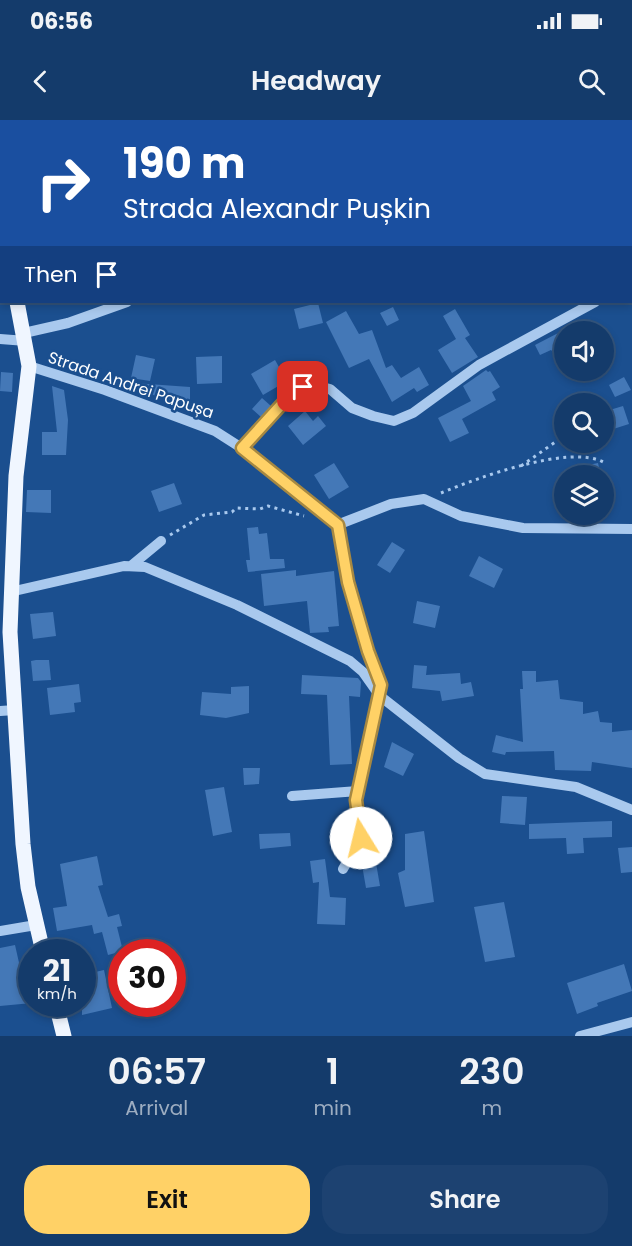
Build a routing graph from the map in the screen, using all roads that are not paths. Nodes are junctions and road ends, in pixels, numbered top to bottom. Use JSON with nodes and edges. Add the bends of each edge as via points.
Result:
{"nodes":[{"id":1,"x":17,"y":303,"type":"edge"},
{"id":2,"x":125,"y":303,"type":"edge"},
{"id":3,"x":593,"y":303,"type":"edge"},
{"id":4,"x":25,"y":337,"type":"junction"},
{"id":5,"x":0,"y":339,"type":"edge"},
{"id":6,"x":29,"y":366,"type":"junction"},
{"id":7,"x":242,"y":448,"type":"junction"},
{"id":8,"x":334,"y":522,"type":"junction"},
{"id":9,"x":632,"y":530,"type":"edge"},
{"id":10,"x":160,"y":541,"type":"road end"},
{"id":11,"x":132,"y":565,"type":"junction"},
{"id":12,"x":10,"y":592,"type":"junction"},
{"id":13,"x":380,"y":696,"type":"junction"},
{"id":14,"x":8,"y":710,"type":"edge"},
{"id":15,"x":358,"y":791,"type":"junction"},
{"id":16,"x":292,"y":796,"type":"dead end"},
{"id":17,"x":632,"y":810,"type":"edge"},
{"id":18,"x":343,"y":869,"type":"dead end"},
{"id":19,"x":36,"y":925,"type":"junction"},
{"id":20,"x":0,"y":931,"type":"edge"},
{"id":21,"x":40,"y":939,"type":"edge"},
{"id":22,"x":59,"y":1017,"type":"edge"},
{"id":23,"x":628,"y":1028,"type":"edge"},
{"id":24,"x":64,"y":1036,"type":"edge"},
{"id":25,"x":580,"y":1036,"type":"edge"}],
"edges":[{"from":1,"to":4,"type":"main road"},
{"from":2,"to":4,"type":"street"},
{"from":3,"to":7,"type":"street","via":[[478,364],[413,413],[394,421],[352,408],[330,389],[303,387],[292,393]]},
{"from":4,"to":5,"type":"street"},
{"from":4,"to":6,"type":"main road"},
{"from":6,"to":7,"type":"street","name":"Strada Andrei Papușa","via":[[215,431]]},
{"from":6,"to":12,"type":"main road","via":[[16,476]]},
{"from":7,"to":8,"type":"street","name":"Strada Andrei Papușa"},
{"from":8,"to":9,"type":"street","via":[[392,504],[424,499],[461,516],[523,528]]},
{"from":8,"to":13,"type":"street","via":[[348,582],[381,685]]},
{"from":10,"to":11,"type":"street"},
{"from":11,"to":12,"type":"street"},
{"from":11,"to":13,"type":"street","via":[[237,605],[350,661]]},
{"from":12,"to":14,"type":"main road"},
{"from":13,"to":15,"type":"street"},
{"from":13,"to":17,"type":"street","via":[[485,774],[576,787]]},
{"from":14,"to":19,"type":"main road","via":[[22,844]]},
{"from":15,"to":16,"type":"street"},
{"from":15,"to":18,"type":"street","via":[[361,838]]},
{"from":19,"to":20,"type":"street"},
{"from":19,"to":21,"type":"main road"},
{"from":22,"to":24,"type":"main road"},
{"from":23,"to":25,"type":"street"}]}
